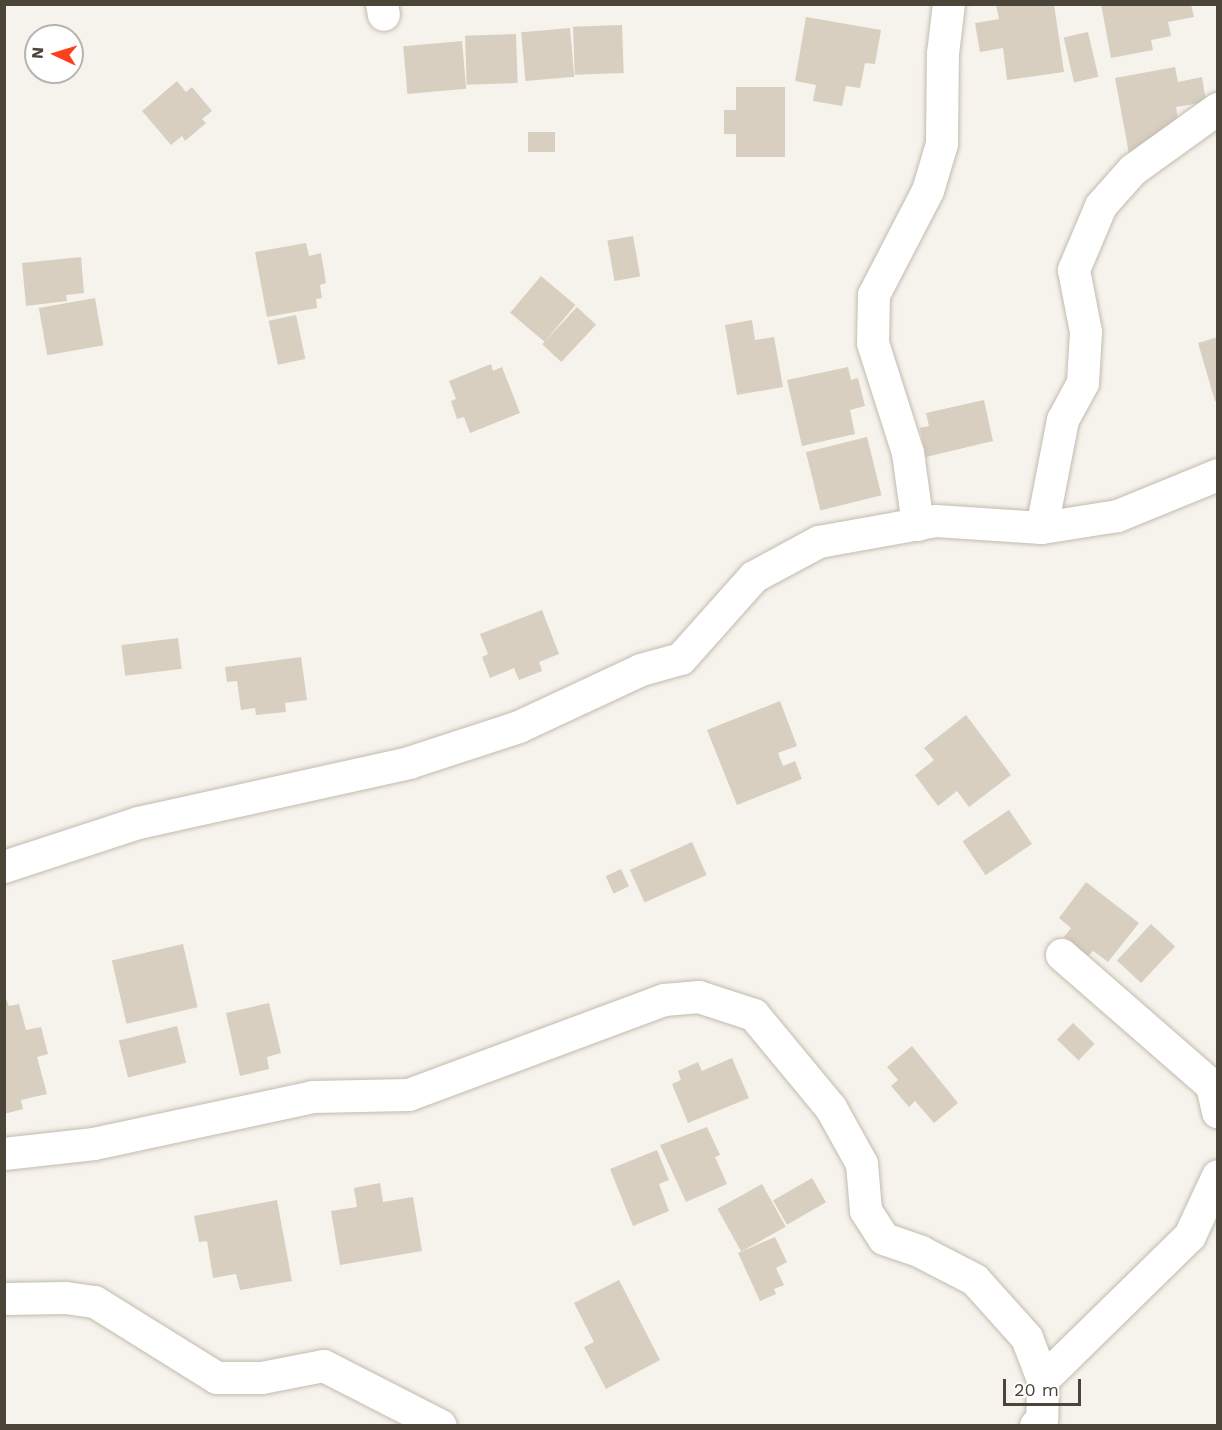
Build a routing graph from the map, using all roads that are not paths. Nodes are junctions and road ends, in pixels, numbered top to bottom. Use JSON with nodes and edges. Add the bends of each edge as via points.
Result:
{"nodes":[{"id":1,"x":949,"y":4,"type":"edge"},
{"id":2,"x":1218,"y":109,"type":"edge"},
{"id":3,"x":1218,"y":475,"type":"edge"},
{"id":4,"x":918,"y":525,"type":"junction"},
{"id":5,"x":1042,"y":528,"type":"junction"},
{"id":6,"x":4,"y":867,"type":"edge"},
{"id":7,"x":1062,"y":955,"type":"dead end"},
{"id":8,"x":1218,"y":1112,"type":"edge"},
{"id":9,"x":4,"y":1154,"type":"edge"},
{"id":10,"x":1218,"y":1176,"type":"edge"},
{"id":11,"x":4,"y":1299,"type":"edge"},
{"id":12,"x":1042,"y":1380,"type":"junction"},
{"id":13,"x":441,"y":1425,"type":"edge"},
{"id":14,"x":1036,"y":1425,"type":"edge"}],
"edges":[{"from":1,"to":4,"type":"street","via":[[943,54],[942,144],[928,191],[874,295],[873,343],[908,453]]},
{"from":2,"to":5,"type":"street","via":[[1133,170],[1096,217],[1074,270],[1086,332],[1083,383],[1063,420]]},
{"from":3,"to":5,"type":"street","via":[[1118,516]]},
{"from":4,"to":5,"type":"street","via":[[936,521]]},
{"from":4,"to":6,"type":"street","via":[[819,542],[754,577],[681,659],[641,670],[519,727],[409,764],[139,824]]},
{"from":7,"to":8,"type":"street","via":[[1155,1041],[1212,1086]]},
{"from":9,"to":12,"type":"street","via":[[94,1144],[313,1097],[409,1095],[665,1000],[699,997],[754,1015],[831,1108],[862,1164],[866,1211],[884,1239],[921,1252],[975,1280],[1027,1338]]},
{"from":10,"to":12,"type":"street","via":[[1190,1236]]},
{"from":11,"to":13,"type":"street","via":[[66,1298],[95,1302],[217,1378],[262,1378],[324,1366]]},
{"from":12,"to":14,"type":"street","via":[[1042,1419]]}]}
